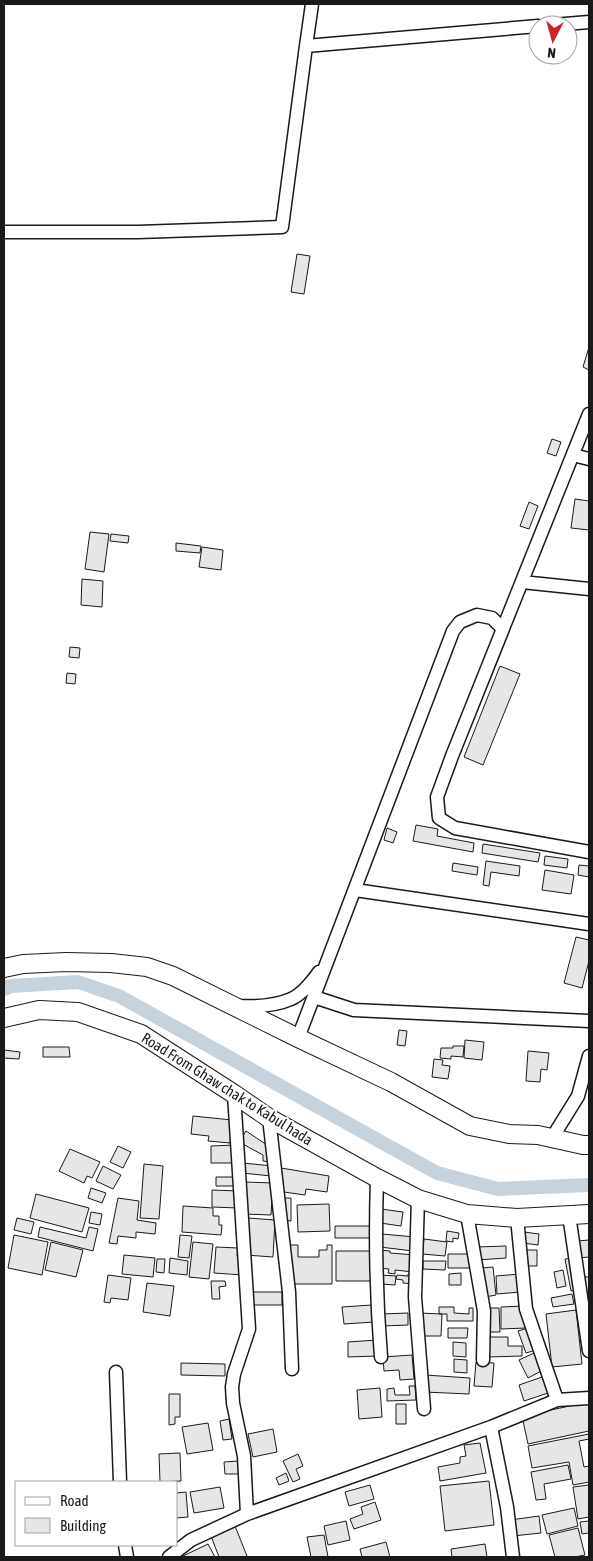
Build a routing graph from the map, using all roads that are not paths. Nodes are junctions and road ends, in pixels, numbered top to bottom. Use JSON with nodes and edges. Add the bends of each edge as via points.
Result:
{"nodes":[{"id":1,"x":312,"y":4,"type":"edge"},
{"id":2,"x":528,"y":27,"type":"edge"},
{"id":3,"x":306,"y":46,"type":"junction"},
{"id":4,"x":4,"y":232,"type":"edge"},
{"id":5,"x":589,"y":414,"type":"edge"},
{"id":6,"x":573,"y":455,"type":"junction"},
{"id":7,"x":589,"y":459,"type":"edge"},
{"id":8,"x":522,"y":582,"type":"junction"},
{"id":9,"x":589,"y":588,"type":"edge"},
{"id":10,"x":503,"y":629,"type":"junction"},
{"id":11,"x":589,"y":852,"type":"edge"},
{"id":12,"x":355,"y":890,"type":"junction"},
{"id":13,"x":589,"y":924,"type":"edge"},
{"id":14,"x":331,"y":952,"type":"junction"},
{"id":15,"x":4,"y":968,"type":"edge"},
{"id":16,"x":314,"y":997,"type":"junction"},
{"id":17,"x":234,"y":1006,"type":"junction"},
{"id":18,"x":4,"y":1018,"type":"edge"},
{"id":19,"x":589,"y":1021,"type":"edge"},
{"id":20,"x":298,"y":1038,"type":"junction"},
{"id":21,"x":589,"y":1056,"type":"edge"},
{"id":22,"x":234,"y":1094,"type":"junction"},
{"id":23,"x":269,"y":1118,"type":"junction"},
{"id":24,"x":552,"y":1138,"type":"junction"},
{"id":25,"x":589,"y":1145,"type":"edge"},
{"id":26,"x":377,"y":1178,"type":"junction"},
{"id":27,"x":418,"y":1199,"type":"junction"},
{"id":28,"x":467,"y":1214,"type":"junction"},
{"id":29,"x":589,"y":1214,"type":"edge"},
{"id":30,"x":569,"y":1215,"type":"junction"},
{"id":31,"x":517,"y":1218,"type":"junction"},
{"id":32,"x":589,"y":1352,"type":"edge"},
{"id":33,"x":381,"y":1356,"type":"dead end"},
{"id":34,"x":483,"y":1360,"type":"dead end"},
{"id":35,"x":292,"y":1369,"type":"dead end"},
{"id":36,"x":116,"y":1372,"type":"dead end"},
{"id":37,"x":589,"y":1398,"type":"edge"},
{"id":38,"x":557,"y":1400,"type":"junction"},
{"id":39,"x":424,"y":1409,"type":"dead end"},
{"id":40,"x":492,"y":1427,"type":"junction"},
{"id":41,"x":120,"y":1481,"type":"edge"},
{"id":42,"x":247,"y":1514,"type":"junction"},
{"id":43,"x":170,"y":1557,"type":"edge"},
{"id":44,"x":513,"y":1557,"type":"edge"}],
"edges":[{"from":1,"to":3,"type":"street"},
{"from":2,"to":3,"type":"street"},
{"from":3,"to":4,"type":"street","via":[[282,227]]},
{"from":5,"to":6,"type":"street"},
{"from":6,"to":7,"type":"street"},
{"from":6,"to":8,"type":"street"},
{"from":8,"to":9,"type":"street"},
{"from":8,"to":10,"type":"street"},
{"from":10,"to":11,"type":"street","via":[[437,797],[439,818],[455,828]]},
{"from":10,"to":12,"type":"street","via":[[492,618],[477,615],[460,622],[453,631]]},
{"from":12,"to":13,"type":"street"},
{"from":12,"to":14,"type":"street"},
{"from":14,"to":16,"type":"street"},
{"from":14,"to":17,"type":"street","via":[[312,982],[292,999],[273,1004]]},
{"from":15,"to":17,"type":"street","via":[[66,962],[147,966]]},
{"from":16,"to":19,"type":"street","via":[[354,1010]]},
{"from":16,"to":20,"type":"street"},
{"from":17,"to":20,"type":"street"},
{"from":18,"to":22,"type":"street","name":"Road From Ghaw chak to Kabul hada","via":[[39,1010],[78,1012],[141,1034]]},
{"from":20,"to":24,"type":"street","via":[[392,1082],[470,1126]]},
{"from":21,"to":24,"type":"street","via":[[578,1096]]},
{"from":22,"to":23,"type":"street","name":"Road From Ghaw chak to Kabul hada"},
{"from":22,"to":42,"type":"street","via":[[249,1329],[232,1387],[244,1456]]},
{"from":23,"to":26,"type":"street","name":"Road From Ghaw chak to Kabul hada"},
{"from":23,"to":35,"type":"street","via":[[289,1292]]},
{"from":24,"to":25,"type":"street"},
{"from":26,"to":27,"type":"street","name":"Road From Ghaw chak to Kabul hada"},
{"from":26,"to":33,"type":"street","via":[[375,1243]]},
{"from":27,"to":28,"type":"street","name":"Road From Ghaw chak to Kabul hada"},
{"from":27,"to":39,"type":"street","via":[[415,1298]]},
{"from":28,"to":31,"type":"street","name":"Road From Ghaw chak to Kabul hada"},
{"from":28,"to":34,"type":"street","via":[[484,1311]]},
{"from":29,"to":30,"type":"street","name":"Road From Ghaw chak to Kabul hada"},
{"from":30,"to":31,"type":"street","name":"Road From Ghaw chak to Kabul hada"},
{"from":30,"to":32,"type":"street"},
{"from":31,"to":38,"type":"street","via":[[526,1309]]},
{"from":36,"to":41,"type":"street"},
{"from":37,"to":38,"type":"street"},
{"from":38,"to":40,"type":"street"},
{"from":40,"to":42,"type":"street"},
{"from":40,"to":44,"type":"street"},
{"from":42,"to":43,"type":"street","via":[[190,1540]]}]}
